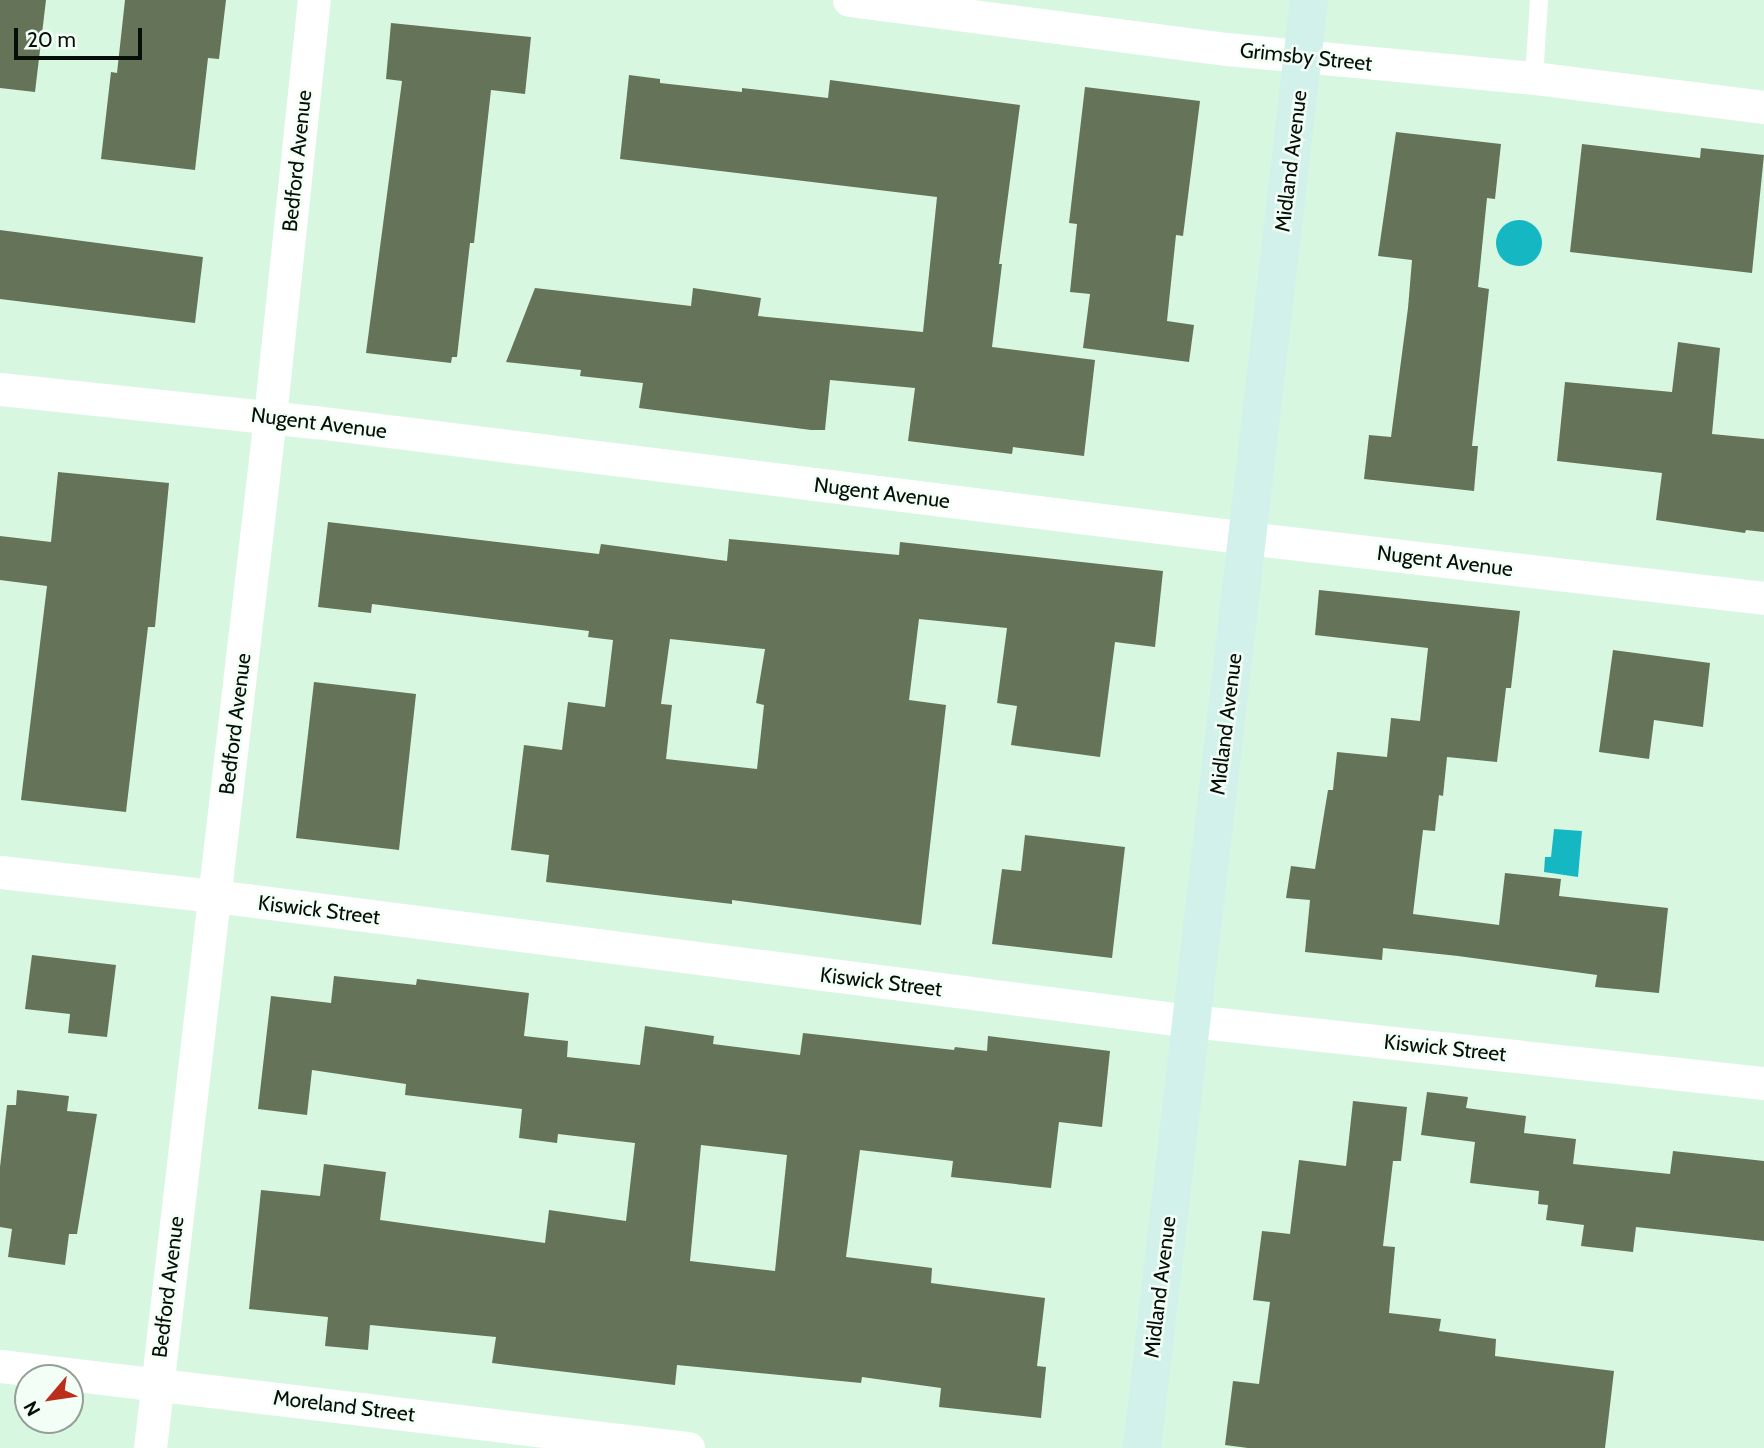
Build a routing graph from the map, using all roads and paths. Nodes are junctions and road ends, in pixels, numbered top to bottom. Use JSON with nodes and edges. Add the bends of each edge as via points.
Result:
{"nodes":[{"id":1,"x":314,"y":0,"type":"edge"},
{"id":2,"x":849,"y":0,"type":"edge"},
{"id":3,"x":1309,"y":0,"type":"edge"},
{"id":4,"x":1539,"y":0,"type":"edge"},
{"id":5,"x":1303,"y":57,"type":"junction"},
{"id":6,"x":1534,"y":78,"type":"junction"},
{"id":7,"x":1764,"y":107,"type":"edge"},
{"id":8,"x":0,"y":389,"type":"edge"},
{"id":9,"x":270,"y":417,"type":"junction"},
{"id":10,"x":1247,"y":538,"type":"junction"},
{"id":11,"x":1764,"y":598,"type":"edge"},
{"id":12,"x":0,"y":872,"type":"edge"},
{"id":13,"x":215,"y":896,"type":"junction"},
{"id":14,"x":1191,"y":1021,"type":"junction"},
{"id":15,"x":1764,"y":1083,"type":"edge"},
{"id":16,"x":0,"y":1366,"type":"edge"},
{"id":17,"x":157,"y":1383,"type":"junction"},
{"id":18,"x":150,"y":1448,"type":"edge"},
{"id":19,"x":688,"y":1448,"type":"edge"},
{"id":20,"x":1142,"y":1448,"type":"edge"}],
"edges":[{"from":1,"to":9,"type":"street","name":"Bedford Avenue"},
{"from":2,"to":5,"type":"street","name":"Grimsby Street"},
{"from":3,"to":5,"type":"main road","name":"Midland Avenue"},
{"from":4,"to":6,"type":"lane"},
{"from":5,"to":6,"type":"street","name":"Grimsby Street"},
{"from":5,"to":10,"type":"main road","name":"Midland Avenue"},
{"from":6,"to":7,"type":"street","name":"Grimsby Street"},
{"from":8,"to":9,"type":"street","name":"Nugent Avenue"},
{"from":9,"to":10,"type":"street","name":"Nugent Avenue"},
{"from":9,"to":13,"type":"street","name":"Bedford Avenue"},
{"from":10,"to":11,"type":"street","name":"Nugent Avenue"},
{"from":10,"to":14,"type":"main road","name":"Midland Avenue"},
{"from":12,"to":13,"type":"street","name":"Kiswick Street"},
{"from":13,"to":14,"type":"street","name":"Kiswick Street"},
{"from":13,"to":17,"type":"street","name":"Bedford Avenue"},
{"from":14,"to":15,"type":"street","name":"Kiswick Street"},
{"from":14,"to":20,"type":"main road","name":"Midland Avenue"},
{"from":16,"to":17,"type":"street","name":"Moreland Street"},
{"from":17,"to":18,"type":"street","name":"Bedford Avenue"},
{"from":17,"to":19,"type":"street","name":"Moreland Street"}]}
